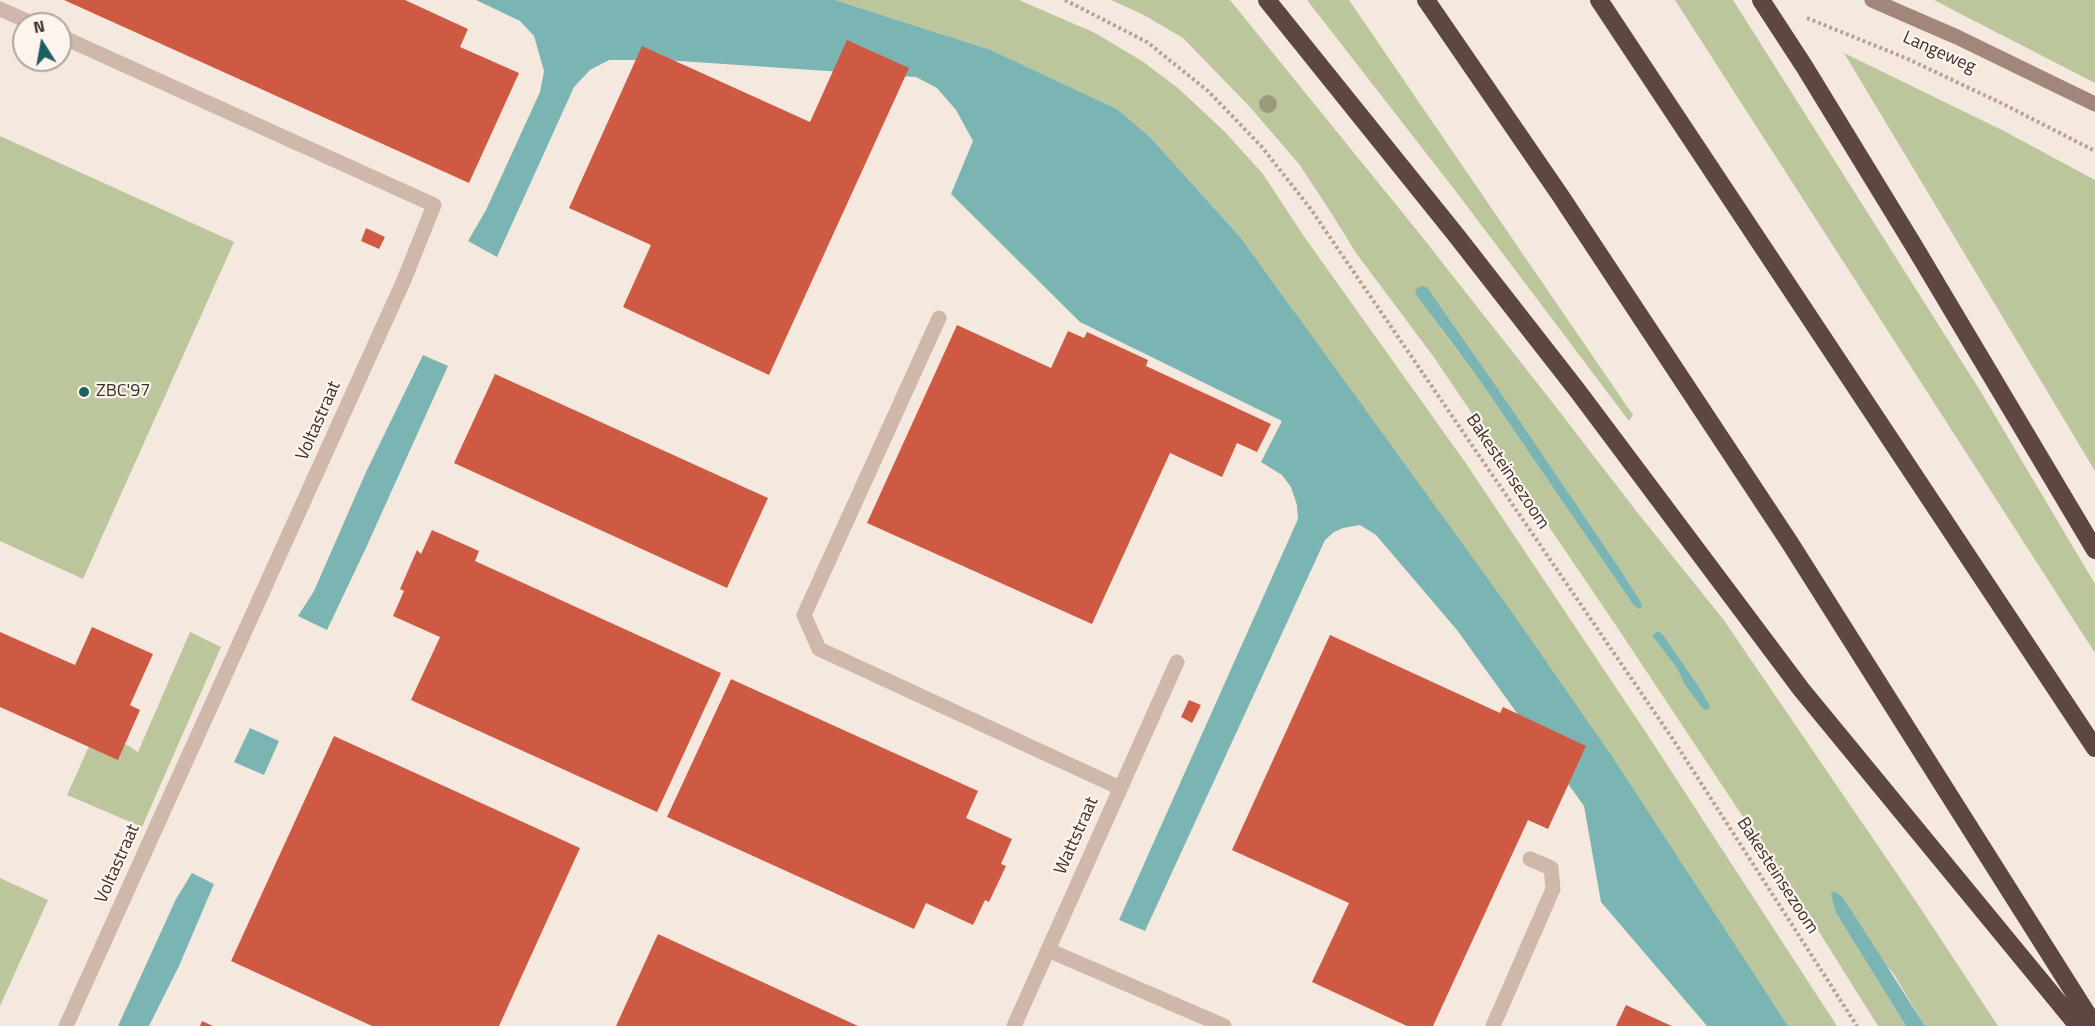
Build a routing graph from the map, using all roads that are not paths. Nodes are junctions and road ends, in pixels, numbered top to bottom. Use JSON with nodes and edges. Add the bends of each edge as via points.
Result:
{"nodes":[{"id":1,"x":1267,"y":0,"type":"edge"},
{"id":2,"x":1426,"y":0,"type":"edge"},
{"id":3,"x":1599,"y":0,"type":"edge"},
{"id":4,"x":1761,"y":0,"type":"edge"},
{"id":5,"x":1872,"y":0,"type":"edge"},
{"id":6,"x":72,"y":41,"type":"edge"},
{"id":7,"x":2095,"y":105,"type":"edge"},
{"id":8,"x":939,"y":318,"type":"dead end"},
{"id":9,"x":2095,"y":550,"type":"edge"},
{"id":10,"x":1177,"y":662,"type":"dead end"},
{"id":11,"x":2095,"y":748,"type":"edge"},
{"id":12,"x":1120,"y":788,"type":"junction"},
{"id":13,"x":1530,"y":859,"type":"dead end"},
{"id":14,"x":1048,"y":950,"type":"junction"},
{"id":15,"x":66,"y":1026,"type":"edge"},
{"id":16,"x":1014,"y":1026,"type":"edge"},
{"id":17,"x":1224,"y":1026,"type":"edge"},
{"id":18,"x":1493,"y":1026,"type":"edge"},
{"id":19,"x":2078,"y":1026,"type":"edge"},
{"id":20,"x":2095,"y":1026,"type":"edge"}],
"edges":[{"from":1,"to":19,"type":"highway","via":[[1570,381],[1801,689]]},
{"from":2,"to":20,"type":"highway","via":[[1790,543]]},
{"from":3,"to":11,"type":"highway"},
{"from":4,"to":9,"type":"highway","via":[[1914,246]]},
{"from":5,"to":7,"type":"main road","name":"Langeweg"},
{"from":6,"to":15,"type":"street","name":"Voltastraat","via":[[434,205],[399,291]]},
{"from":8,"to":12,"type":"street","via":[[804,615],[819,648]]},
{"from":10,"to":12,"type":"street","name":"Wattstraat"},
{"from":12,"to":14,"type":"street","name":"Wattstraat"},
{"from":13,"to":18,"type":"street","via":[[1551,868],[1553,889]]},
{"from":14,"to":16,"type":"street","name":"Wattstraat"},
{"from":14,"to":17,"type":"street"}]}
